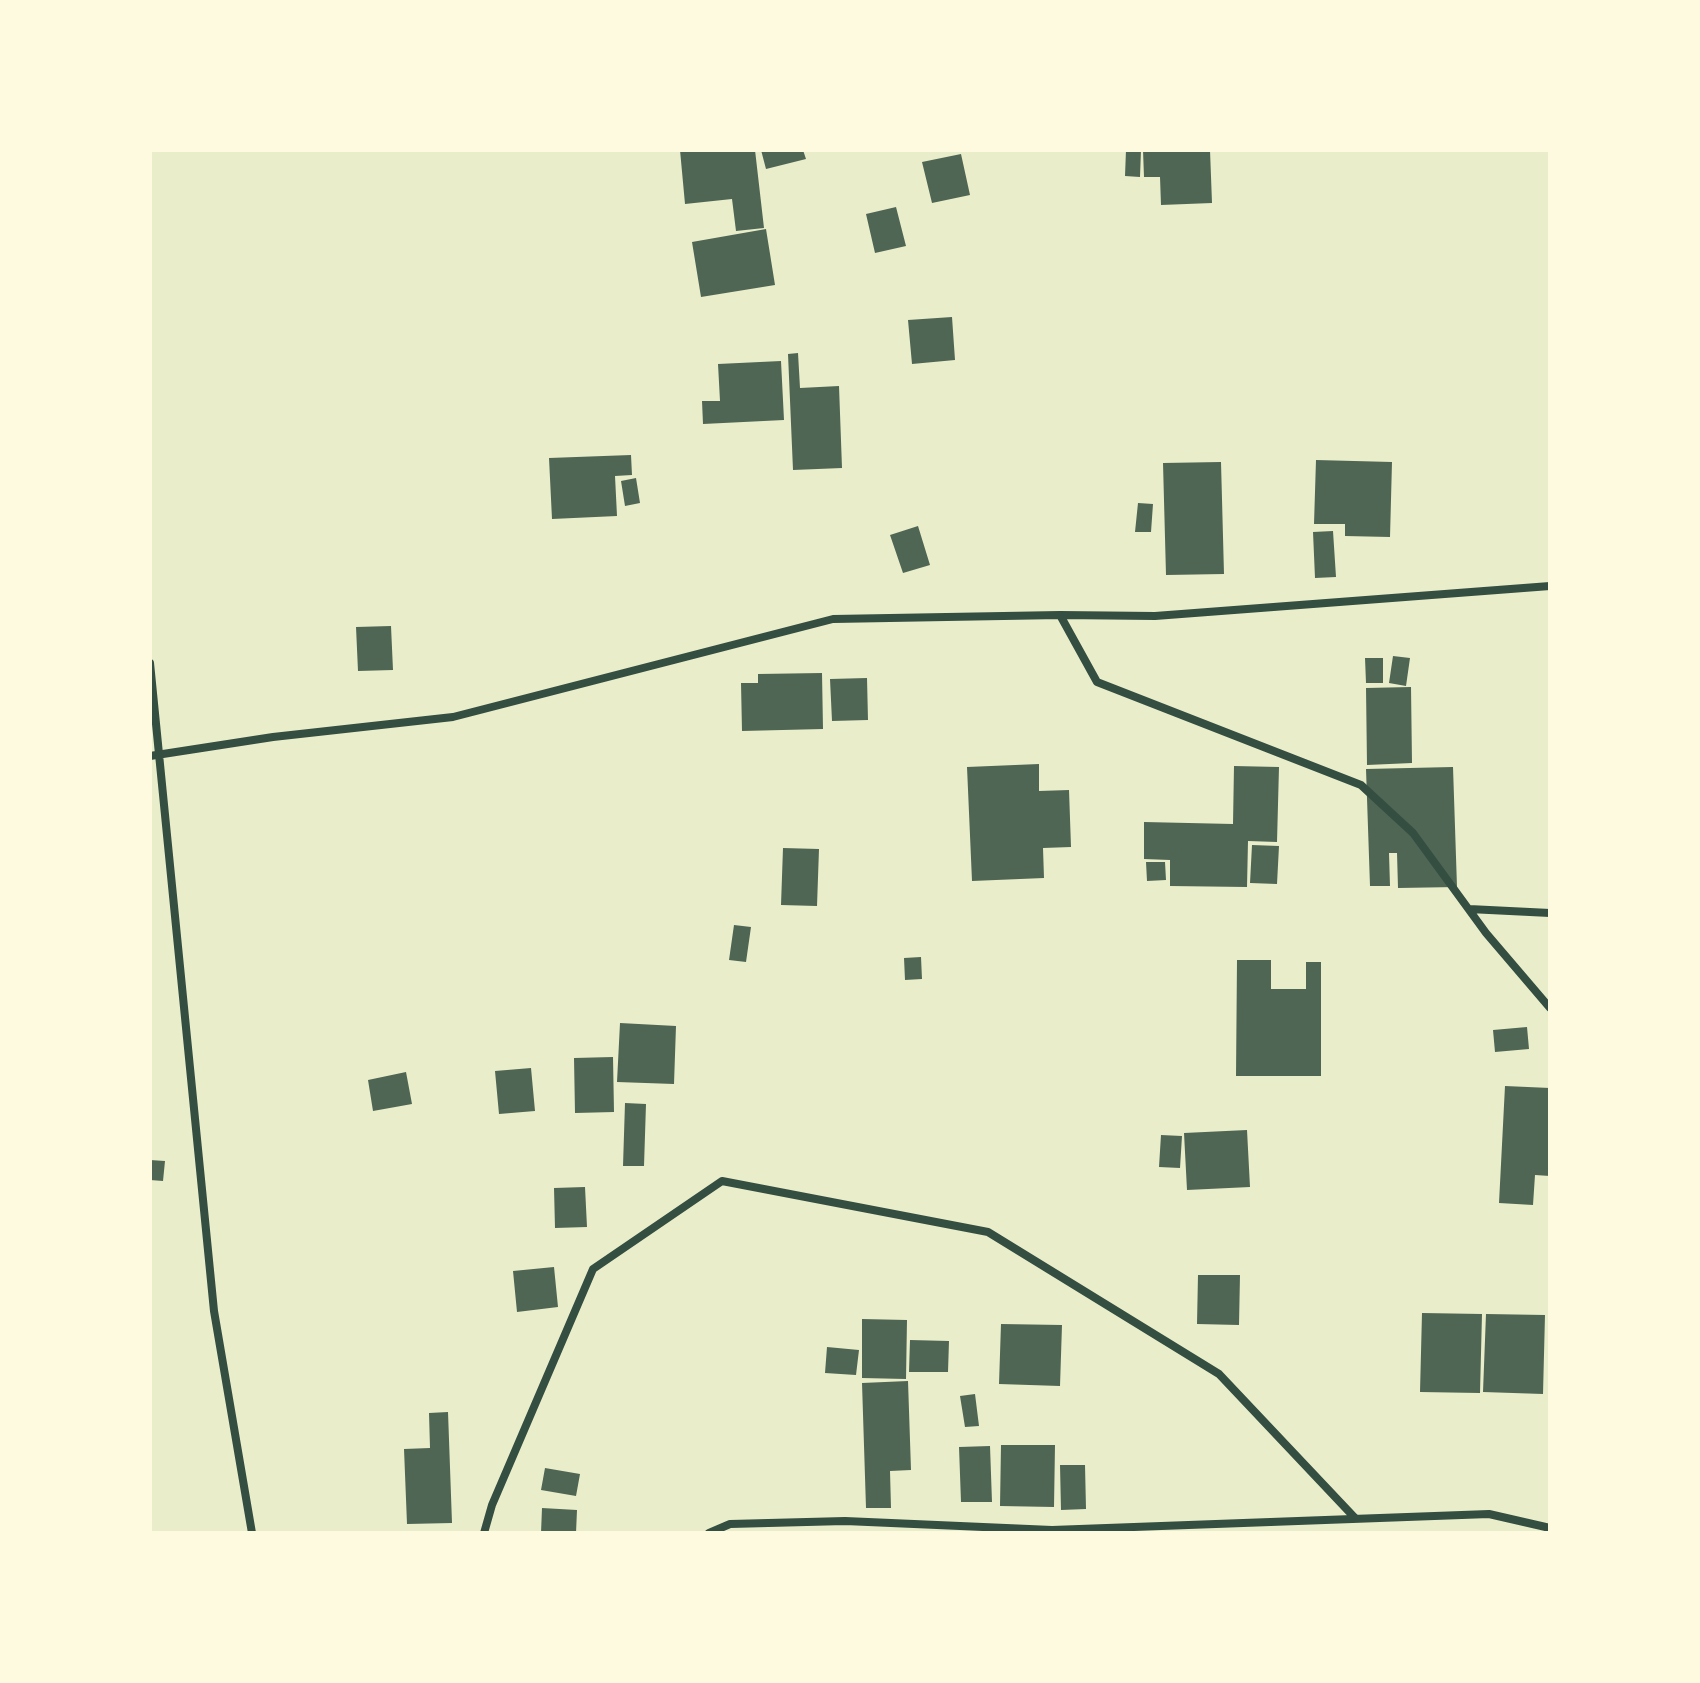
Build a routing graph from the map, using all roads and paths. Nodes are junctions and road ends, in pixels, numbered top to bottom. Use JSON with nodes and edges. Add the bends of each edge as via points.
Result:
{"nodes":[{"id":1,"x":1550,"y":586,"type":"edge"},
{"id":2,"x":1060,"y":615,"type":"junction"},
{"id":3,"x":150,"y":663,"type":"edge"},
{"id":4,"x":154,"y":755,"type":"edge"},
{"id":5,"x":1469,"y":909,"type":"junction"},
{"id":6,"x":1550,"y":913,"type":"edge"},
{"id":7,"x":1550,"y":1008,"type":"edge"},
{"id":8,"x":1355,"y":1518,"type":"junction"},
{"id":9,"x":1550,"y":1528,"type":"edge"},
{"id":10,"x":252,"y":1533,"type":"edge"},
{"id":11,"x":484,"y":1533,"type":"edge"},
{"id":12,"x":709,"y":1533,"type":"edge"}],
"edges":[{"from":1,"to":2,"type":"street","via":[[1155,616]]},
{"from":2,"to":4,"type":"street","via":[[833,619],[453,717]]},
{"from":2,"to":5,"type":"street","via":[[1097,682],[1361,785],[1413,833]]},
{"from":3,"to":4,"type":"street"},
{"from":4,"to":10,"type":"street","via":[[214,1311]]},
{"from":5,"to":6,"type":"street"},
{"from":5,"to":7,"type":"street"},
{"from":8,"to":9,"type":"street","via":[[1489,1514]]},
{"from":8,"to":11,"type":"street","via":[[1219,1374],[988,1232],[722,1181],[593,1269]]},
{"from":8,"to":12,"type":"street","via":[[1052,1530],[845,1521],[730,1524]]}]}
